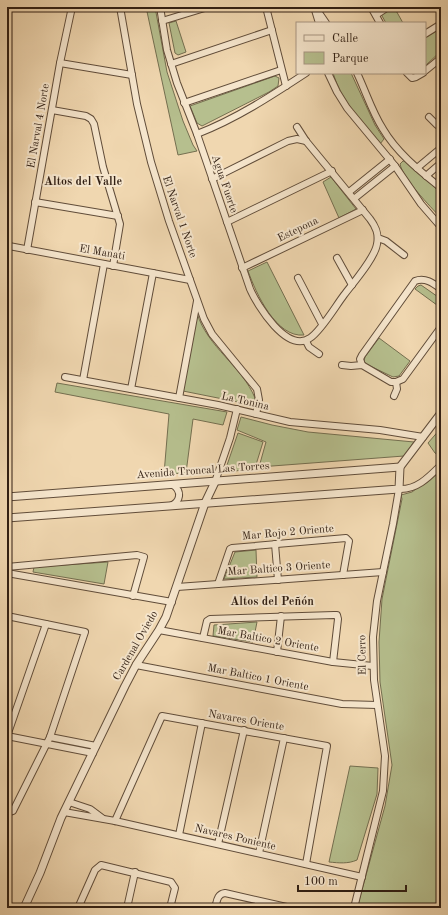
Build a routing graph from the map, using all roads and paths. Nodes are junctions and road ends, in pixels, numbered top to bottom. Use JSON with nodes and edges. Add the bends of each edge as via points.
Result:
{"nodes":[{"id":1,"x":72,"y":7,"type":"edge"},
{"id":2,"x":120,"y":7,"type":"edge"},
{"id":3,"x":160,"y":7,"type":"edge"},
{"id":4,"x":208,"y":7,"type":"edge"},
{"id":5,"x":266,"y":7,"type":"edge"},
{"id":6,"x":315,"y":7,"type":"edge"},
{"id":7,"x":371,"y":7,"type":"edge"},
{"id":8,"x":388,"y":7,"type":"edge"},
{"id":9,"x":376,"y":15,"type":"junction"},
{"id":10,"x":162,"y":21,"type":"junction"},
{"id":11,"x":319,"y":22,"type":"edge"},
{"id":12,"x":325,"y":22,"type":"edge"},
{"id":13,"x":380,"y":22,"type":"edge"},
{"id":14,"x":441,"y":24,"type":"edge"},
{"id":15,"x":272,"y":30,"type":"junction"},
{"id":16,"x":426,"y":33,"type":"edge"},
{"id":17,"x":441,"y":58,"type":"edge"},
{"id":18,"x":60,"y":63,"type":"junction"},
{"id":19,"x":171,"y":64,"type":"junction"},
{"id":20,"x":282,"y":70,"type":"junction"},
{"id":21,"x":426,"y":70,"type":"edge"},
{"id":22,"x":304,"y":74,"type":"edge"},
{"id":23,"x":328,"y":74,"type":"edge"},
{"id":24,"x":357,"y":74,"type":"edge"},
{"id":25,"x":408,"y":74,"type":"edge"},
{"id":26,"x":421,"y":74,"type":"edge"},
{"id":27,"x":132,"y":75,"type":"junction"},
{"id":28,"x":286,"y":86,"type":"junction"},
{"id":29,"x":184,"y":103,"type":"junction"},
{"id":30,"x":52,"y":110,"type":"junction"},
{"id":31,"x":429,"y":118,"type":"dead end"},
{"id":32,"x":441,"y":126,"type":"edge"},
{"id":33,"x":297,"y":127,"type":"dead end"},
{"id":34,"x":197,"y":134,"type":"junction"},
{"id":35,"x":306,"y":140,"type":"junction"},
{"id":36,"x":441,"y":148,"type":"edge"},
{"id":37,"x":390,"y":159,"type":"junction"},
{"id":38,"x":441,"y":163,"type":"edge"},
{"id":39,"x":395,"y":166,"type":"junction"},
{"id":40,"x":417,"y":168,"type":"junction"},
{"id":41,"x":332,"y":171,"type":"junction"},
{"id":42,"x":426,"y":176,"type":"junction"},
{"id":43,"x":212,"y":179,"type":"junction"},
{"id":44,"x":441,"y":188,"type":"edge"},
{"id":45,"x":349,"y":192,"type":"junction"},
{"id":46,"x":355,"y":198,"type":"junction"},
{"id":47,"x":35,"y":202,"type":"junction"},
{"id":48,"x":363,"y":210,"type":"junction"},
{"id":49,"x":118,"y":216,"type":"junction"},
{"id":50,"x":226,"y":222,"type":"junction"},
{"id":51,"x":441,"y":227,"type":"edge"},
{"id":52,"x":378,"y":238,"type":"junction"},
{"id":53,"x":9,"y":246,"type":"dead end"},
{"id":54,"x":27,"y":250,"type":"junction"},
{"id":55,"x":404,"y":254,"type":"dead end"},
{"id":56,"x":337,"y":258,"type":"dead end"},
{"id":57,"x":104,"y":264,"type":"junction"},
{"id":58,"x":113,"y":266,"type":"junction"},
{"id":59,"x":242,"y":268,"type":"junction"},
{"id":60,"x":153,"y":273,"type":"junction"},
{"id":61,"x":298,"y":278,"type":"dead end"},
{"id":62,"x":190,"y":280,"type":"junction"},
{"id":63,"x":352,"y":285,"type":"junction"},
{"id":64,"x":440,"y":288,"type":"edge"},
{"id":65,"x":197,"y":299,"type":"junction"},
{"id":66,"x":322,"y":324,"type":"junction"},
{"id":67,"x":441,"y":327,"type":"edge"},
{"id":68,"x":306,"y":340,"type":"junction"},
{"id":69,"x":319,"y":354,"type":"dead end"},
{"id":70,"x":342,"y":365,"type":"dead end"},
{"id":71,"x":362,"y":365,"type":"junction"},
{"id":72,"x":64,"y":377,"type":"dead end"},
{"id":73,"x":83,"y":380,"type":"junction"},
{"id":74,"x":396,"y":382,"type":"junction"},
{"id":75,"x":131,"y":389,"type":"junction"},
{"id":76,"x":394,"y":396,"type":"dead end"},
{"id":77,"x":179,"y":398,"type":"junction"},
{"id":78,"x":237,"y":409,"type":"junction"},
{"id":79,"x":441,"y":413,"type":"edge"},
{"id":80,"x":256,"y":414,"type":"junction"},
{"id":81,"x":423,"y":437,"type":"junction"},
{"id":82,"x":441,"y":465,"type":"edge"},
{"id":83,"x":400,"y":467,"type":"junction"},
{"id":84,"x":214,"y":482,"type":"junction"},
{"id":85,"x":173,"y":485,"type":"junction"},
{"id":86,"x":398,"y":489,"type":"junction"},
{"id":87,"x":7,"y":497,"type":"edge"},
{"id":88,"x":205,"y":504,"type":"junction"},
{"id":89,"x":170,"y":506,"type":"junction"},
{"id":90,"x":7,"y":518,"type":"edge"},
{"id":91,"x":275,"y":544,"type":"junction"},
{"id":92,"x":7,"y":567,"type":"edge"},
{"id":93,"x":383,"y":572,"type":"junction"},
{"id":94,"x":7,"y":573,"type":"edge"},
{"id":95,"x":343,"y":575,"type":"junction"},
{"id":96,"x":278,"y":580,"type":"junction"},
{"id":97,"x":218,"y":584,"type":"junction"},
{"id":98,"x":177,"y":587,"type":"junction"},
{"id":99,"x":133,"y":596,"type":"junction"},
{"id":100,"x":172,"y":602,"type":"junction"},
{"id":101,"x":7,"y":616,"type":"edge"},
{"id":102,"x":281,"y":616,"type":"junction"},
{"id":103,"x":46,"y":624,"type":"junction"},
{"id":104,"x":159,"y":630,"type":"junction"},
{"id":105,"x":203,"y":638,"type":"junction"},
{"id":106,"x":277,"y":652,"type":"junction"},
{"id":107,"x":334,"y":662,"type":"junction"},
{"id":108,"x":136,"y":665,"type":"junction"},
{"id":109,"x":373,"y":666,"type":"junction"},
{"id":110,"x":377,"y":705,"type":"junction"},
{"id":111,"x":202,"y":723,"type":"junction"},
{"id":112,"x":244,"y":730,"type":"junction"},
{"id":113,"x":7,"y":736,"type":"edge"},
{"id":114,"x":50,"y":737,"type":"junction"},
{"id":115,"x":284,"y":738,"type":"junction"},
{"id":116,"x":46,"y":744,"type":"junction"},
{"id":117,"x":96,"y":746,"type":"junction"},
{"id":118,"x":93,"y":753,"type":"junction"},
{"id":119,"x":69,"y":802,"type":"junction"},
{"id":120,"x":64,"y":812,"type":"junction"},
{"id":121,"x":7,"y":813,"type":"edge"},
{"id":122,"x":103,"y":819,"type":"junction"},
{"id":123,"x":115,"y":821,"type":"junction"},
{"id":124,"x":179,"y":835,"type":"junction"},
{"id":125,"x":218,"y":844,"type":"junction"},
{"id":126,"x":259,"y":853,"type":"junction"},
{"id":127,"x":306,"y":864,"type":"junction"},
{"id":128,"x":135,"y":872,"type":"junction"},
{"id":129,"x":362,"y":877,"type":"junction"},
{"id":130,"x":260,"y":901,"type":"junction"},
{"id":131,"x":24,"y":908,"type":"edge"},
{"id":132,"x":78,"y":908,"type":"edge"},
{"id":133,"x":127,"y":908,"type":"edge"},
{"id":134,"x":170,"y":908,"type":"edge"},
{"id":135,"x":215,"y":908,"type":"edge"},
{"id":136,"x":258,"y":908,"type":"edge"},
{"id":137,"x":291,"y":908,"type":"edge"},
{"id":138,"x":354,"y":908,"type":"edge"}],
"edges":[{"from":1,"to":18,"type":"street","name":"El Narval 4 Norte"},
{"from":2,"to":27,"type":"street","name":"El Narval 1 Norte"},
{"from":3,"to":10,"type":"street","name":"Agua Fuerte"},
{"from":4,"to":10,"type":"street"},
{"from":5,"to":15,"type":"street"},
{"from":6,"to":11,"type":"street"},
{"from":6,"to":12,"type":"street"},
{"from":7,"to":9,"type":"street"},
{"from":8,"to":9,"type":"street"},
{"from":9,"to":13,"type":"street"},
{"from":10,"to":19,"type":"street","name":"Agua Fuerte"},
{"from":14,"to":16,"type":"street"},
{"from":15,"to":19,"type":"street"},
{"from":15,"to":20,"type":"street"},
{"from":17,"to":21,"type":"street"},
{"from":18,"to":27,"type":"street"},
{"from":18,"to":30,"type":"street","name":"El Narval 4 Norte"},
{"from":19,"to":29,"type":"street","name":"Agua Fuerte"},
{"from":20,"to":28,"type":"street"},
{"from":20,"to":29,"type":"street"},
{"from":22,"to":28,"type":"street"},
{"from":23,"to":37,"type":"street","via":[[347,108]]},
{"from":24,"to":40,"type":"street","via":[[391,141]]},
{"from":25,"to":26,"type":"street","via":[[414,78]]},
{"from":27,"to":62,"type":"street","name":"El Narval 1 Norte","via":[[159,192]]},
{"from":28,"to":34,"type":"street","via":[[262,103]]},
{"from":29,"to":34,"type":"street","name":"Agua Fuerte"},
{"from":30,"to":47,"type":"street","name":"El Narval 4 Norte"},
{"from":30,"to":49,"type":"street","via":[[86,116],[93,121],[103,167]]},
{"from":31,"to":32,"type":"street"},
{"from":33,"to":35,"type":"street"},
{"from":34,"to":43,"type":"street","name":"Agua Fuerte"},
{"from":35,"to":41,"type":"street"},
{"from":35,"to":43,"type":"street","via":[[288,141]]},
{"from":36,"to":40,"type":"street"},
{"from":37,"to":39,"type":"street"},
{"from":37,"to":45,"type":"street"},
{"from":38,"to":42,"type":"street"},
{"from":39,"to":46,"type":"street"},
{"from":39,"to":51,"type":"street","via":[[421,204]]},
{"from":40,"to":42,"type":"street"},
{"from":41,"to":45,"type":"street"},
{"from":41,"to":50,"type":"street"},
{"from":42,"to":44,"type":"street"},
{"from":43,"to":50,"type":"street","name":"Agua Fuerte"},
{"from":45,"to":46,"type":"street"},
{"from":46,"to":48,"type":"street"},
{"from":47,"to":49,"type":"street"},
{"from":47,"to":54,"type":"street","name":"El Narval 4 Norte"},
{"from":48,"to":52,"type":"street","via":[[376,229]]},
{"from":48,"to":59,"type":"street","name":"Estepona"},
{"from":49,"to":58,"type":"street","via":[[120,230]]},
{"from":50,"to":59,"type":"street","name":"Agua Fuerte"},
{"from":52,"to":55,"type":"street"},
{"from":52,"to":63,"type":"street","via":[[374,254]]},
{"from":53,"to":54,"type":"street","name":"El Manati"},
{"from":54,"to":57,"type":"street","name":"El Manati"},
{"from":56,"to":63,"type":"street"},
{"from":57,"to":58,"type":"street","name":"El Manati"},
{"from":57,"to":73,"type":"street"},
{"from":58,"to":60,"type":"street","name":"El Manati"},
{"from":59,"to":68,"type":"street","name":"Agua Fuerte","via":[[253,295],[269,319],[290,338]]},
{"from":60,"to":62,"type":"street","name":"El Manati"},
{"from":60,"to":75,"type":"street"},
{"from":61,"to":66,"type":"street"},
{"from":62,"to":65,"type":"street","name":"El Narval 1 Norte"},
{"from":63,"to":66,"type":"street"},
{"from":64,"to":71,"type":"street","via":[[427,280],[415,281],[362,355]]},
{"from":65,"to":77,"type":"street"},
{"from":65,"to":80,"type":"street","name":"El Narval 1 Norte","via":[[208,329],[257,388],[259,400]]},
{"from":66,"to":68,"type":"street"},
{"from":67,"to":74,"type":"street","via":[[403,378]]},
{"from":68,"to":69,"type":"street","via":[[309,347]]},
{"from":70,"to":71,"type":"street"},
{"from":71,"to":74,"type":"street","via":[[391,382]]},
{"from":72,"to":73,"type":"street","name":"La Tonina"},
{"from":73,"to":75,"type":"street","name":"La Tonina"},
{"from":74,"to":76,"type":"street"},
{"from":75,"to":77,"type":"street","name":"La Tonina"},
{"from":77,"to":78,"type":"street","name":"La Tonina"},
{"from":78,"to":80,"type":"street","name":"La Tonina"},
{"from":78,"to":84,"type":"street","name":"Cardenal Oviedo","via":[[230,438]]},
{"from":79,"to":81,"type":"street"},
{"from":80,"to":81,"type":"street","name":"La Tonina","via":[[299,424],[380,430]]},
{"from":81,"to":83,"type":"street"},
{"from":82,"to":86,"type":"street","via":[[423,482]]},
{"from":83,"to":84,"type":"street","name":"Avenida Troncal Las Torres"},
{"from":83,"to":86,"type":"street","name":"El Cerro"},
{"from":84,"to":85,"type":"street","name":"Avenida Troncal Las Torres"},
{"from":84,"to":88,"type":"street","name":"Cardenal Oviedo"},
{"from":85,"to":87,"type":"street","name":"Avenida Troncal Las Torres"},
{"from":85,"to":89,"type":"street","via":[[178,489],[179,495],[178,501]]},
{"from":86,"to":88,"type":"street"},
{"from":86,"to":93,"type":"street","name":"El Cerro"},
{"from":88,"to":89,"type":"street"},
{"from":88,"to":98,"type":"street","name":"Cardenal Oviedo"},
{"from":89,"to":90,"type":"street"},
{"from":91,"to":95,"type":"street","name":"Mar Rojo 2 Oriente","via":[[346,538],[349,541]]},
{"from":91,"to":96,"type":"street"},
{"from":91,"to":97,"type":"street","name":"Mar Rojo 2 Oriente","via":[[230,549]]},
{"from":92,"to":99,"type":"street","via":[[137,555],[144,557]]},
{"from":93,"to":95,"type":"street","name":"Mar Baltico 3 Oriente"},
{"from":93,"to":109,"type":"street","name":"El Cerro","via":[[374,619]]},
{"from":94,"to":99,"type":"street"},
{"from":95,"to":96,"type":"street","name":"Mar Baltico 3 Oriente"},
{"from":96,"to":97,"type":"street","name":"Mar Baltico 3 Oriente"},
{"from":97,"to":98,"type":"street","name":"Mar Baltico 3 Oriente"},
{"from":98,"to":100,"type":"street","name":"Cardenal Oviedo"},
{"from":99,"to":100,"type":"street"},
{"from":100,"to":104,"type":"street","name":"Cardenal Oviedo"},
{"from":101,"to":103,"type":"street"},
{"from":102,"to":105,"type":"street","via":[[208,620]]},
{"from":102,"to":106,"type":"street"},
{"from":102,"to":107,"type":"street","via":[[337,615]]},
{"from":103,"to":113,"type":"street"},
{"from":103,"to":114,"type":"street","via":[[85,632]]},
{"from":104,"to":105,"type":"street","name":"Mar Baltico 2 Oriente"},
{"from":104,"to":108,"type":"street","name":"Cardenal Oviedo"},
{"from":105,"to":106,"type":"street","name":"Mar Baltico 2 Oriente"},
{"from":106,"to":107,"type":"street","name":"Mar Baltico 2 Oriente"},
{"from":107,"to":109,"type":"street","name":"Mar Baltico 2 Oriente"},
{"from":108,"to":110,"type":"street","name":"Mar Baltico 1 Oriente","via":[[342,704]]},
{"from":108,"to":117,"type":"street","name":"Cardenal Oviedo"},
{"from":109,"to":110,"type":"street","name":"El Cerro"},
{"from":110,"to":129,"type":"street","name":"El Cerro","via":[[384,756],[384,791]]},
{"from":111,"to":112,"type":"street","name":"Navares Oriente"},
{"from":111,"to":123,"type":"street","name":"Navares Oriente","via":[[162,716]]},
{"from":111,"to":124,"type":"street"},
{"from":112,"to":115,"type":"street","name":"Navares Oriente"},
{"from":112,"to":125,"type":"street"},
{"from":113,"to":116,"type":"street"},
{"from":114,"to":116,"type":"street"},
{"from":114,"to":117,"type":"street"},
{"from":115,"to":126,"type":"street"},
{"from":115,"to":127,"type":"street","name":"Navares Oriente","via":[[327,746]]},
{"from":116,"to":118,"type":"street"},
{"from":116,"to":121,"type":"street","via":[[13,811]]},
{"from":117,"to":118,"type":"street","name":"Cardenal Oviedo"},
{"from":118,"to":119,"type":"street","name":"Cardenal Oviedo"},
{"from":119,"to":120,"type":"street","name":"Cardenal Oviedo"},
{"from":119,"to":122,"type":"street","name":"Navares Poniente","via":[[90,809]]},
{"from":120,"to":122,"type":"street","name":"Navares Poniente"},
{"from":120,"to":131,"type":"street","name":"Cardenal Oviedo"},
{"from":122,"to":123,"type":"street","name":"Navares Poniente"},
{"from":123,"to":124,"type":"street","name":"Navares Poniente"},
{"from":124,"to":125,"type":"street","name":"Navares Poniente"},
{"from":125,"to":126,"type":"street","name":"Navares Poniente"},
{"from":126,"to":127,"type":"street","name":"Navares Poniente"},
{"from":127,"to":129,"type":"street","name":"Navares Poniente"},
{"from":128,"to":132,"type":"street","via":[[98,867]]},
{"from":128,"to":133,"type":"street"},
{"from":128,"to":134,"type":"street","via":[[167,880],[173,884],[175,888]]},
{"from":129,"to":138,"type":"street","name":"El Cerro"},
{"from":130,"to":135,"type":"street","via":[[221,894]]},
{"from":130,"to":136,"type":"street"},
{"from":130,"to":137,"type":"street"}]}
